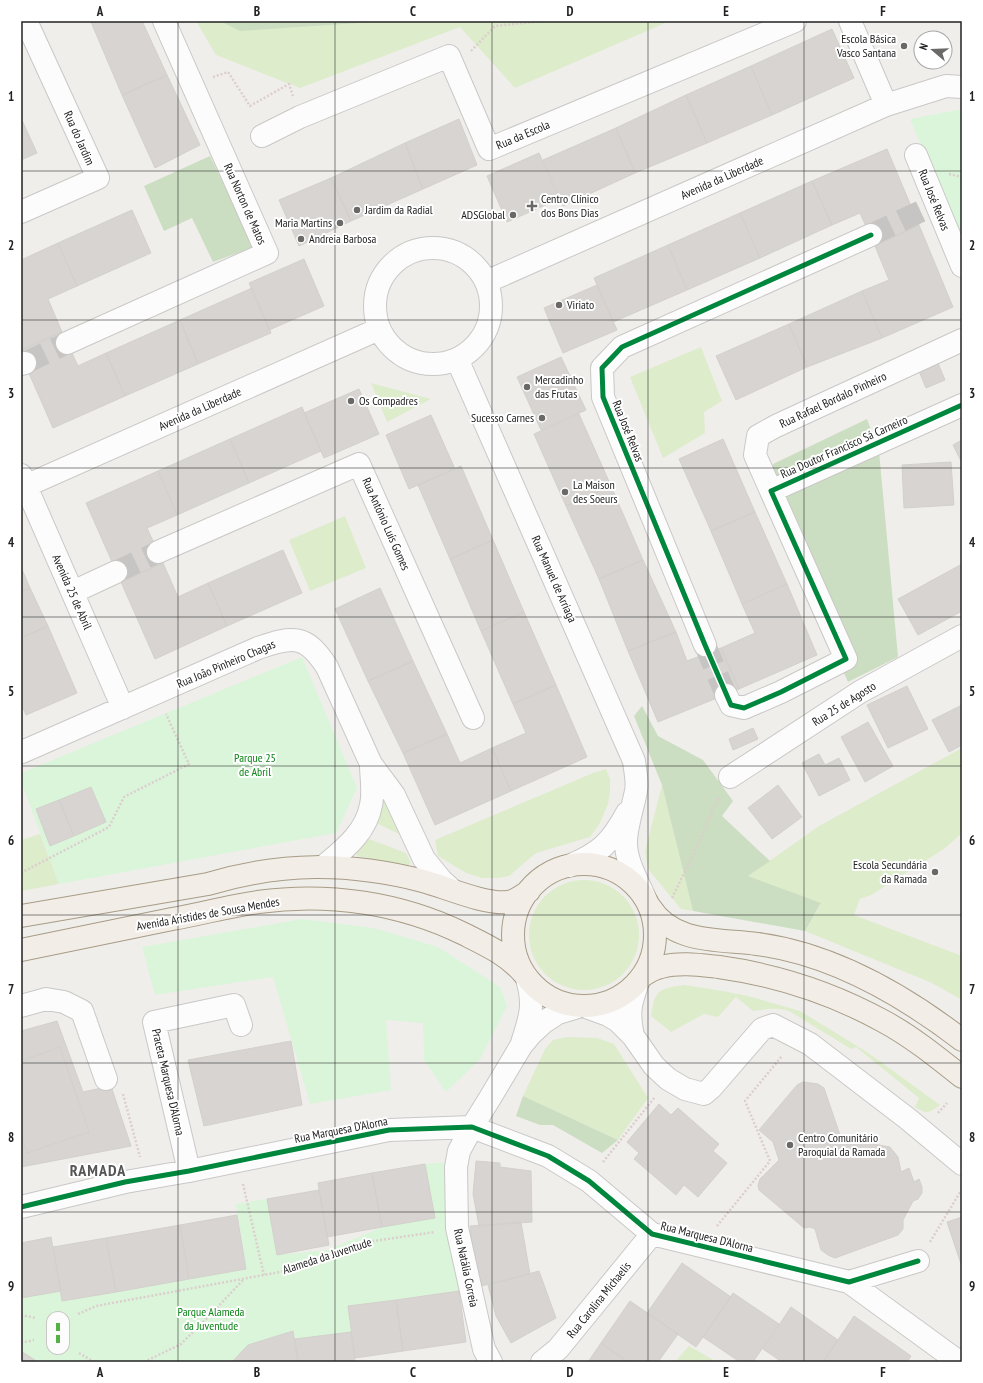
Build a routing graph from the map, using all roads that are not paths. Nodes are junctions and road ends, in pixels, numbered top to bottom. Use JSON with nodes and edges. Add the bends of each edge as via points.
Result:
{"nodes":[{"id":1,"x":26,"y":21,"type":"edge"},
{"id":2,"x":164,"y":21,"type":"edge"},
{"id":3,"x":795,"y":21,"type":"edge"},
{"id":4,"x":850,"y":21,"type":"edge"},
{"id":5,"x":962,"y":87,"type":"edge"},
{"id":6,"x":886,"y":105,"type":"junction"},
{"id":7,"x":262,"y":136,"type":"dead end"},
{"id":8,"x":916,"y":155,"type":"dead end"},
{"id":9,"x":21,"y":212,"type":"edge"},
{"id":10,"x":871,"y":235,"type":"tunnel mouth"},
{"id":11,"x":962,"y":266,"type":"edge"},
{"id":12,"x":486,"y":282,"type":"junction"},
{"id":13,"x":379,"y":329,"type":"junction"},
{"id":14,"x":962,"y":340,"type":"edge"},
{"id":15,"x":68,"y":343,"type":"tunnel mouth"},
{"id":16,"x":457,"y":360,"type":"junction"},
{"id":17,"x":962,"y":405,"type":"edge"},
{"id":18,"x":23,"y":483,"type":"edge"},
{"id":19,"x":772,"y":491,"type":"junction"},
{"id":20,"x":158,"y":552,"type":"tunnel mouth"},
{"id":21,"x":116,"y":572,"type":"tunnel mouth"},
{"id":22,"x":73,"y":592,"type":"junction"},
{"id":23,"x":962,"y":636,"type":"edge"},
{"id":24,"x":705,"y":646,"type":"tunnel mouth"},
{"id":25,"x":726,"y":695,"type":"tunnel mouth"},
{"id":26,"x":123,"y":708,"type":"junction"},
{"id":27,"x":473,"y":718,"type":"dead end"},
{"id":28,"x":21,"y":750,"type":"edge"},
{"id":29,"x":371,"y":764,"type":"junction"},
{"id":30,"x":730,"y":777,"type":"road end"},
{"id":31,"x":633,"y":801,"type":"junction"},
{"id":32,"x":569,"y":866,"type":"junction"},
{"id":33,"x":322,"y":867,"type":"junction"},
{"id":34,"x":451,"y":889,"type":"junction"},
{"id":35,"x":529,"y":891,"type":"junction"},
{"id":36,"x":646,"y":901,"type":"junction"},
{"id":37,"x":21,"y":916,"type":"edge"},
{"id":38,"x":21,"y":950,"type":"edge"},
{"id":39,"x":526,"y":976,"type":"junction"},
{"id":40,"x":640,"y":979,"type":"junction"},
{"id":41,"x":21,"y":1006,"type":"edge"},
{"id":42,"x":582,"y":1007,"type":"junction"},
{"id":43,"x":242,"y":1025,"type":"dead end"},
{"id":44,"x":634,"y":1036,"type":"junction"},
{"id":45,"x":962,"y":1040,"type":"edge"},
{"id":46,"x":521,"y":1046,"type":"junction"},
{"id":47,"x":962,"y":1077,"type":"edge"},
{"id":48,"x":106,"y":1079,"type":"road end"},
{"id":49,"x":472,"y":1127,"type":"junction"},
{"id":50,"x":962,"y":1164,"type":"edge"},
{"id":51,"x":189,"y":1171,"type":"junction"},
{"id":52,"x":21,"y":1207,"type":"edge"},
{"id":53,"x":652,"y":1234,"type":"junction"},
{"id":54,"x":918,"y":1261,"type":"road end"},
{"id":55,"x":849,"y":1282,"type":"junction"},
{"id":56,"x":491,"y":1362,"type":"edge"},
{"id":57,"x":542,"y":1362,"type":"edge"},
{"id":58,"x":959,"y":1362,"type":"edge"}],
"edges":[{"from":1,"to":9,"type":"street","name":"Rua do Jardim","via":[[98,178]]},
{"from":2,"to":15,"type":"street","name":"Rua Norton de Matos","via":[[267,253]]},
{"from":3,"to":7,"type":"street","name":"Rua da Escola","via":[[490,149],[449,56],[300,117]]},
{"from":4,"to":6,"type":"street"},
{"from":5,"to":6,"type":"street","name":"Avenida da Liberdade","via":[[946,86]]},
{"from":6,"to":12,"type":"street","name":"Avenida da Liberdade"},
{"from":8,"to":11,"type":"street","name":"Rua José Relvas"},
{"from":10,"to":24,"type":"street","name":"Rua José Relvas","via":[[622,347],[602,368],[603,397]]},
{"from":12,"to":13,"type":"street","via":[[472,262],[456,252],[436,248],[423,249],[404,256],[390,267],[379,284],[375,300]]},
{"from":12,"to":16,"type":"street","via":[[492,306],[488,326],[478,344]]},
{"from":13,"to":16,"type":"street","via":[[396,352],[424,364],[444,364]]},
{"from":13,"to":18,"type":"street","name":"Avenida da Liberdade"},
{"from":14,"to":19,"type":"street","name":"Rua Rafael Bordalo Pinheiro","via":[[758,436],[756,455]]},
{"from":16,"to":31,"type":"street","name":"Rua Manuel de Arriaga","via":[[634,761],[636,791]]},
{"from":17,"to":19,"type":"street","name":"Rua Doutor Francisco Sá Carneiro"},
{"from":18,"to":22,"type":"street","name":"Avenida 25 de Abril"},
{"from":19,"to":25,"type":"street","name":"Rua Doutor Francisco Sá Carneiro","via":[[846,659],[782,692],[744,708],[731,705]]},
{"from":20,"to":27,"type":"street","name":"Rua António Luís Gomes","via":[[359,464]]},
{"from":21,"to":22,"type":"street"},
{"from":22,"to":26,"type":"street","name":"Avenida 25 de Abril"},
{"from":23,"to":30,"type":"street","name":"Rua 25 de Agosto","via":[[860,692]]},
{"from":26,"to":28,"type":"street","name":"Rua João Pinheiro Chagas","via":[[22,752]]},
{"from":26,"to":29,"type":"street","name":"Rua João Pinheiro Chagas","via":[[258,648],[287,639],[298,640],[319,654],[327,667]]},
{"from":29,"to":33,"type":"street","name":"Rua João Pinheiro Chagas","via":[[371,805],[363,826],[356,837]]},
{"from":29,"to":34,"type":"street","name":"Rua João Pinheiro Chagas","via":[[394,795],[424,859]]},
{"from":31,"to":32,"type":"street","name":"Rua Manuel de Arriaga","via":[[610,841],[586,859]]},
{"from":31,"to":36,"type":"street","name":"Rua Manuel de Arriaga","via":[[626,840],[627,851]]},
{"from":32,"to":35,"type":"main road","via":[[547,874]]},
{"from":32,"to":36,"type":"main road","via":[[596,865],[614,870],[628,879]]},
{"from":33,"to":34,"type":"main road","via":[[398,875]]},
{"from":33,"to":37,"type":"main road","via":[[268,870],[232,876],[208,884]]},
{"from":34,"to":35,"type":"main road","via":[[485,900],[508,902]]},
{"from":35,"to":39,"type":"main road","via":[[517,910],[513,925],[515,953]]},
{"from":36,"to":40,"type":"main road","via":[[654,921],[655,942],[651,960]]},
{"from":36,"to":45,"type":"main road","via":[[661,922],[684,934],[703,939],[784,949],[836,965],[889,991]]},
{"from":38,"to":39,"type":"main road","name":"Avenida Aristides de Sousa Mendes","via":[[258,902],[310,898],[338,899],[388,907],[456,930],[495,950]]},
{"from":39,"to":42,"type":"main road","via":[[539,991],[551,999]]},
{"from":39,"to":46,"type":"street","via":[[532,1006]]},
{"from":40,"to":42,"type":"main road","via":[[615,1000]]},
{"from":40,"to":44,"type":"street","via":[[631,1002],[630,1019]]},
{"from":40,"to":47,"type":"main road","via":[[660,967],[693,964],[741,970],[798,985],[828,995],[884,1021]]},
{"from":41,"to":48,"type":"street","via":[[46,999],[64,1002],[82,1011]]},
{"from":42,"to":44,"type":"street","via":[[608,1015]]},
{"from":42,"to":46,"type":"street","via":[[558,1013],[544,1022]]},
{"from":43,"to":51,"type":"street","name":"Praceta Marquesa D'Alorna","via":[[234,1005],[154,1022]]},
{"from":44,"to":50,"type":"street","via":[[654,1066],[668,1079],[685,1089],[704,1094],[712,1088],[762,1028],[773,1025],[814,1047]]},
{"from":46,"to":49,"type":"street","name":"Rua Natália Correia"},
{"from":49,"to":51,"type":"street","name":"Rua Marquesa D'Alorna","via":[[389,1130]]},
{"from":49,"to":53,"type":"street","name":"Rua Marquesa D'Alorna","via":[[548,1156],[589,1181]]},
{"from":49,"to":56,"type":"street","name":"Rua Natália Correia","via":[[459,1151],[456,1167],[457,1228],[484,1349]]},
{"from":51,"to":52,"type":"street","name":"Rua Marquesa D'Alorna","via":[[125,1182]]},
{"from":53,"to":55,"type":"street","name":"Rua Marquesa D'Alorna"},
{"from":53,"to":57,"type":"street","name":"Rua Carolina Michaelis","via":[[568,1338]]},
{"from":54,"to":55,"type":"street"},
{"from":55,"to":58,"type":"street"}]}
